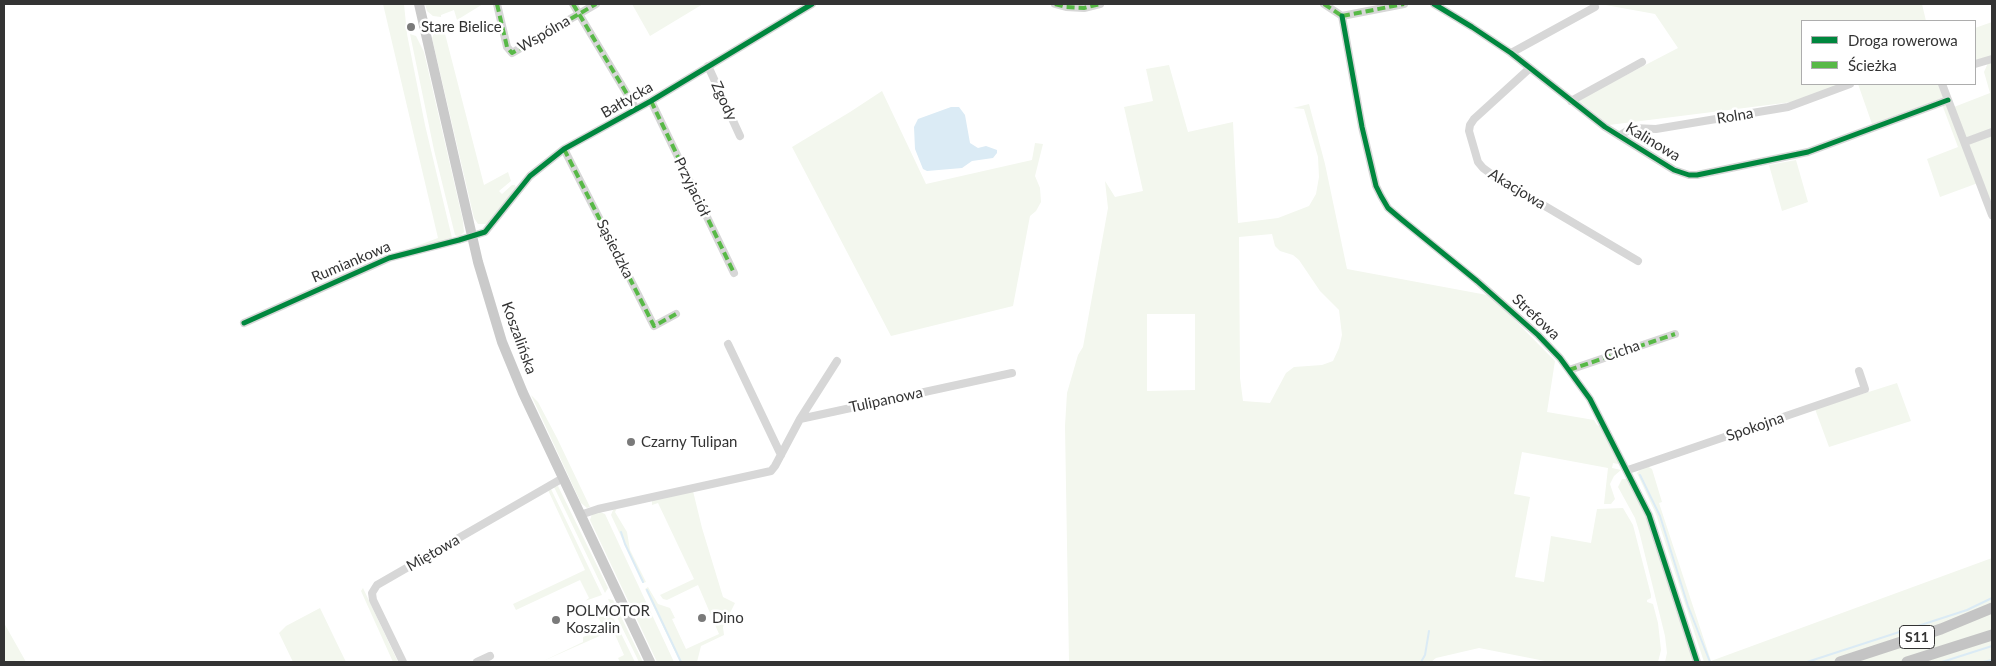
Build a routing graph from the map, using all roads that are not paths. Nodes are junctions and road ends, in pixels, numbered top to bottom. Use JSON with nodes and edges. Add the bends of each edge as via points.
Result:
{"nodes":[{"id":1,"x":419,"y":4,"type":"edge"},
{"id":2,"x":498,"y":4,"type":"edge"},
{"id":3,"x":573,"y":4,"type":"edge"},
{"id":4,"x":596,"y":4,"type":"edge"},
{"id":5,"x":812,"y":4,"type":"edge"},
{"id":6,"x":1055,"y":4,"type":"edge"},
{"id":7,"x":1100,"y":4,"type":"edge"},
{"id":8,"x":1324,"y":4,"type":"edge"},
{"id":9,"x":1404,"y":4,"type":"edge"},
{"id":10,"x":1434,"y":4,"type":"edge"},
{"id":11,"x":1596,"y":7,"type":"dead end"},
{"id":12,"x":579,"y":14,"type":"junction"},
{"id":13,"x":1342,"y":16,"type":"junction"},
{"id":14,"x":1511,"y":53,"type":"junction"},
{"id":15,"x":1992,"y":59,"type":"edge"},
{"id":16,"x":1642,"y":62,"type":"dead end"},
{"id":17,"x":1976,"y":64,"type":"edge"},
{"id":18,"x":708,"y":66,"type":"junction"},
{"id":19,"x":1530,"y":68,"type":"junction"},
{"id":20,"x":1847,"y":85,"type":"edge"},
{"id":21,"x":1942,"y":85,"type":"edge"},
{"id":22,"x":651,"y":100,"type":"junction"},
{"id":23,"x":1571,"y":100,"type":"junction"},
{"id":24,"x":1948,"y":100,"type":"junction"},
{"id":25,"x":636,"y":109,"type":"junction"},
{"id":26,"x":1992,"y":132,"type":"edge"},
{"id":27,"x":740,"y":136,"type":"dead end"},
{"id":28,"x":1619,"y":136,"type":"junction"},
{"id":29,"x":1965,"y":142,"type":"junction"},
{"id":30,"x":564,"y":149,"type":"junction"},
{"id":31,"x":1992,"y":215,"type":"edge"},
{"id":32,"x":472,"y":236,"type":"junction"},
{"id":33,"x":1638,"y":261,"type":"dead end"},
{"id":34,"x":734,"y":273,"type":"dead end"},
{"id":35,"x":676,"y":314,"type":"dead end"},
{"id":36,"x":244,"y":323,"type":"dead end"},
{"id":37,"x":1675,"y":334,"type":"dead end"},
{"id":38,"x":728,"y":344,"type":"dead end"},
{"id":39,"x":837,"y":361,"type":"dead end"},
{"id":40,"x":1570,"y":370,"type":"junction"},
{"id":41,"x":1859,"y":371,"type":"dead end"},
{"id":42,"x":1012,"y":372,"type":"dead end"},
{"id":43,"x":800,"y":419,"type":"junction"},
{"id":44,"x":781,"y":455,"type":"junction"},
{"id":45,"x":1628,"y":470,"type":"junction"},
{"id":46,"x":563,"y":478,"type":"junction"},
{"id":47,"x":580,"y":515,"type":"junction"},
{"id":48,"x":1992,"y":608,"type":"edge"},
{"id":49,"x":1992,"y":635,"type":"edge"},
{"id":50,"x":490,"y":656,"type":"dead end"},
{"id":51,"x":403,"y":662,"type":"edge"},
{"id":52,"x":477,"y":662,"type":"edge"},
{"id":53,"x":650,"y":662,"type":"edge"},
{"id":54,"x":1697,"y":662,"type":"edge"},
{"id":55,"x":1840,"y":662,"type":"edge"},
{"id":56,"x":1907,"y":662,"type":"edge"}],
"edges":[{"from":1,"to":32,"type":"main road","name":"Koszalińska"},
{"from":2,"to":12,"type":"street","name":"Wspólna","via":[[507,47],[512,53]]},
{"from":3,"to":12,"type":"street"},
{"from":4,"to":12,"type":"street","name":"Wspólna"},
{"from":5,"to":18,"type":"street","name":"Bałtycka"},
{"from":6,"to":7,"type":"street","via":[[1084,8]]},
{"from":8,"to":13,"type":"street"},
{"from":9,"to":13,"type":"street"},
{"from":10,"to":14,"type":"street","name":"Kalinowa"},
{"from":11,"to":14,"type":"street"},
{"from":12,"to":25,"type":"street"},
{"from":13,"to":40,"type":"street","name":"Strefowa","via":[[1362,127],[1380,196],[1388,208],[1538,335]]},
{"from":14,"to":19,"type":"street","name":"Kalinowa"},
{"from":15,"to":17,"type":"street"},
{"from":16,"to":23,"type":"street"},
{"from":18,"to":22,"type":"street","name":"Bałtycka"},
{"from":18,"to":27,"type":"street","name":"Zgody"},
{"from":19,"to":23,"type":"street","name":"Kalinowa"},
{"from":19,"to":33,"type":"street","name":"Akacjowa","via":[[1470,125],[1478,162],[1494,176]]},
{"from":20,"to":28,"type":"street","name":"Rolna","via":[[1788,107],[1656,129],[1632,128]]},
{"from":21,"to":24,"type":"street"},
{"from":22,"to":25,"type":"street","name":"Bałtycka"},
{"from":22,"to":34,"type":"street","name":"Przyjaciół"},
{"from":23,"to":28,"type":"street","name":"Kalinowa"},
{"from":24,"to":28,"type":"street","name":"Kalinowa","via":[[1808,152],[1697,175],[1674,170]]},
{"from":24,"to":29,"type":"street"},
{"from":25,"to":30,"type":"street","name":"Bałtycka"},
{"from":26,"to":29,"type":"street"},
{"from":29,"to":31,"type":"street"},
{"from":30,"to":32,"type":"street","name":"Bałtycka","via":[[530,176],[485,232]]},
{"from":30,"to":35,"type":"street","name":"Sąsiedzka","via":[[654,326]]},
{"from":32,"to":36,"type":"street","name":"Rumiankowa","via":[[390,258]]},
{"from":32,"to":46,"type":"main road","name":"Koszalińska","via":[[506,354]]},
{"from":37,"to":40,"type":"street","name":"Cicha"},
{"from":38,"to":44,"type":"street"},
{"from":39,"to":43,"type":"street"},
{"from":40,"to":45,"type":"street","name":"Strefowa","via":[[1594,405]]},
{"from":41,"to":45,"type":"street","name":"Spokojna","via":[[1865,389]]},
{"from":42,"to":43,"type":"street","name":"Tulipanowa"},
{"from":43,"to":44,"type":"street"},
{"from":44,"to":47,"type":"street","via":[[771,471]]},
{"from":45,"to":54,"type":"street","name":"Strefowa","via":[[1651,520]]},
{"from":46,"to":47,"type":"main road","name":"Koszalińska"},
{"from":46,"to":51,"type":"street","name":"Miętowa","via":[[377,585],[372,600]]},
{"from":47,"to":53,"type":"main road","name":"Koszalińska"},
{"from":48,"to":55,"type":"highway","number":"S11","via":[[1941,629]]},
{"from":49,"to":56,"type":"highway","number":"S11"},
{"from":50,"to":52,"type":"street"}]}
